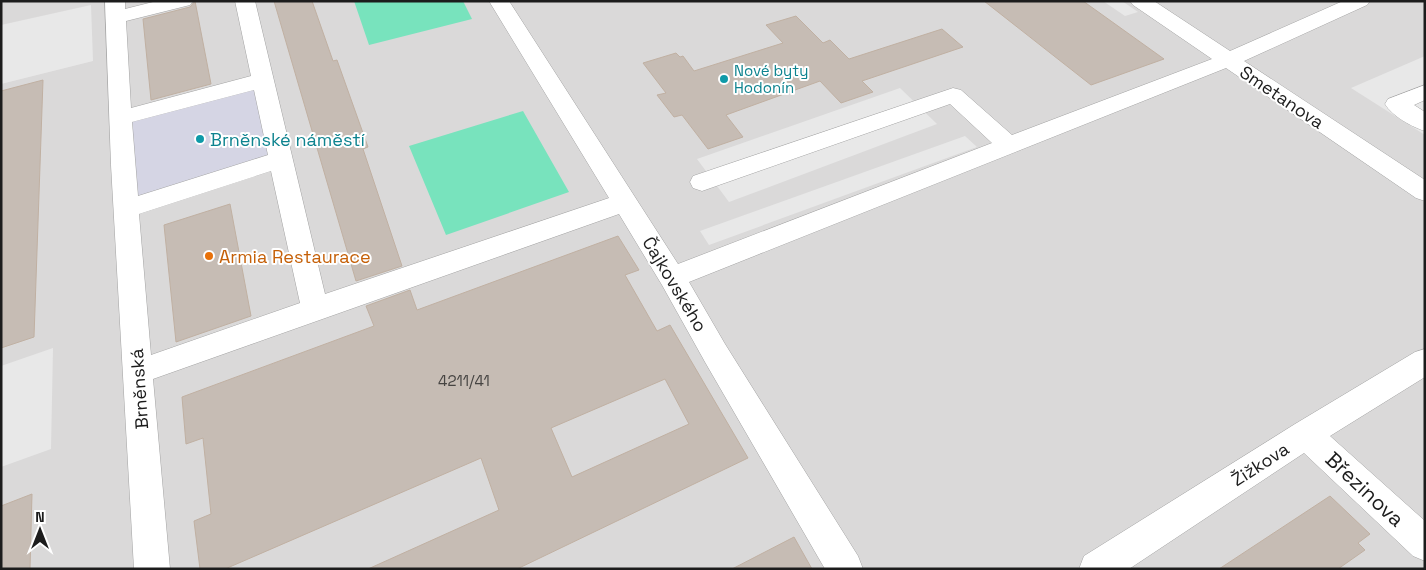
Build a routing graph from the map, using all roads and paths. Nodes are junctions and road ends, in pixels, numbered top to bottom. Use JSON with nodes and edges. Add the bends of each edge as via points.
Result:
{"nodes":[{"id":1,"x":182,"y":1,"type":"edge"},
{"id":2,"x":245,"y":1,"type":"edge"},
{"id":3,"x":499,"y":1,"type":"edge"},
{"id":4,"x":1140,"y":1,"type":"edge"},
{"id":5,"x":1360,"y":1,"type":"edge"},
{"id":6,"x":115,"y":9,"type":"edge"},
{"id":7,"x":1228,"y":60,"type":"junction"},
{"id":8,"x":264,"y":80,"type":"junction"},
{"id":9,"x":1425,"y":92,"type":"edge"},
{"id":10,"x":120,"y":118,"type":"junction"},
{"id":11,"x":1425,"y":123,"type":"edge"},
{"id":12,"x":1010,"y":146,"type":"junction"},
{"id":13,"x":282,"y":159,"type":"junction"},
{"id":14,"x":702,"y":182,"type":"dead end"},
{"id":15,"x":1425,"y":192,"type":"edge"},
{"id":16,"x":625,"y":202,"type":"junction"},
{"id":17,"x":126,"y":209,"type":"junction"},
{"id":18,"x":672,"y":277,"type":"junction"},
{"id":19,"x":315,"y":308,"type":"junction"},
{"id":20,"x":1425,"y":361,"type":"edge"},
{"id":21,"x":138,"y":372,"type":"junction"},
{"id":22,"x":1306,"y":434,"type":"junction"},
{"id":23,"x":1425,"y":544,"type":"edge"},
{"id":24,"x":152,"y":569,"type":"edge"},
{"id":25,"x":845,"y":569,"type":"edge"},
{"id":26,"x":1097,"y":569,"type":"edge"}],
"edges":[{"from":1,"to":6,"type":"street"},
{"from":2,"to":8,"type":"street"},
{"from":3,"to":16,"type":"street","name":"Čajkovského"},
{"from":4,"to":7,"type":"street","name":"Smetanova"},
{"from":5,"to":7,"type":"street"},
{"from":6,"to":10,"type":"street"},
{"from":7,"to":12,"type":"street"},
{"from":7,"to":15,"type":"street","name":"Smetanova"},
{"from":8,"to":10,"type":"street"},
{"from":8,"to":13,"type":"street"},
{"from":9,"to":11,"type":"street","via":[[1396,104]]},
{"from":10,"to":17,"type":"street"},
{"from":12,"to":14,"type":"street","via":[[953,95]]},
{"from":12,"to":18,"type":"street"},
{"from":13,"to":17,"type":"street"},
{"from":13,"to":19,"type":"street"},
{"from":16,"to":18,"type":"street","name":"Čajkovského"},
{"from":16,"to":19,"type":"street"},
{"from":17,"to":21,"type":"street","name":"Brněnská"},
{"from":18,"to":25,"type":"street","name":"Čajkovského"},
{"from":19,"to":21,"type":"street"},
{"from":20,"to":22,"type":"street","name":"Žižkova"},
{"from":21,"to":24,"type":"street","name":"Brněnská"},
{"from":22,"to":23,"type":"street","name":"Březinova"},
{"from":22,"to":26,"type":"street","name":"Žižkova"}]}
